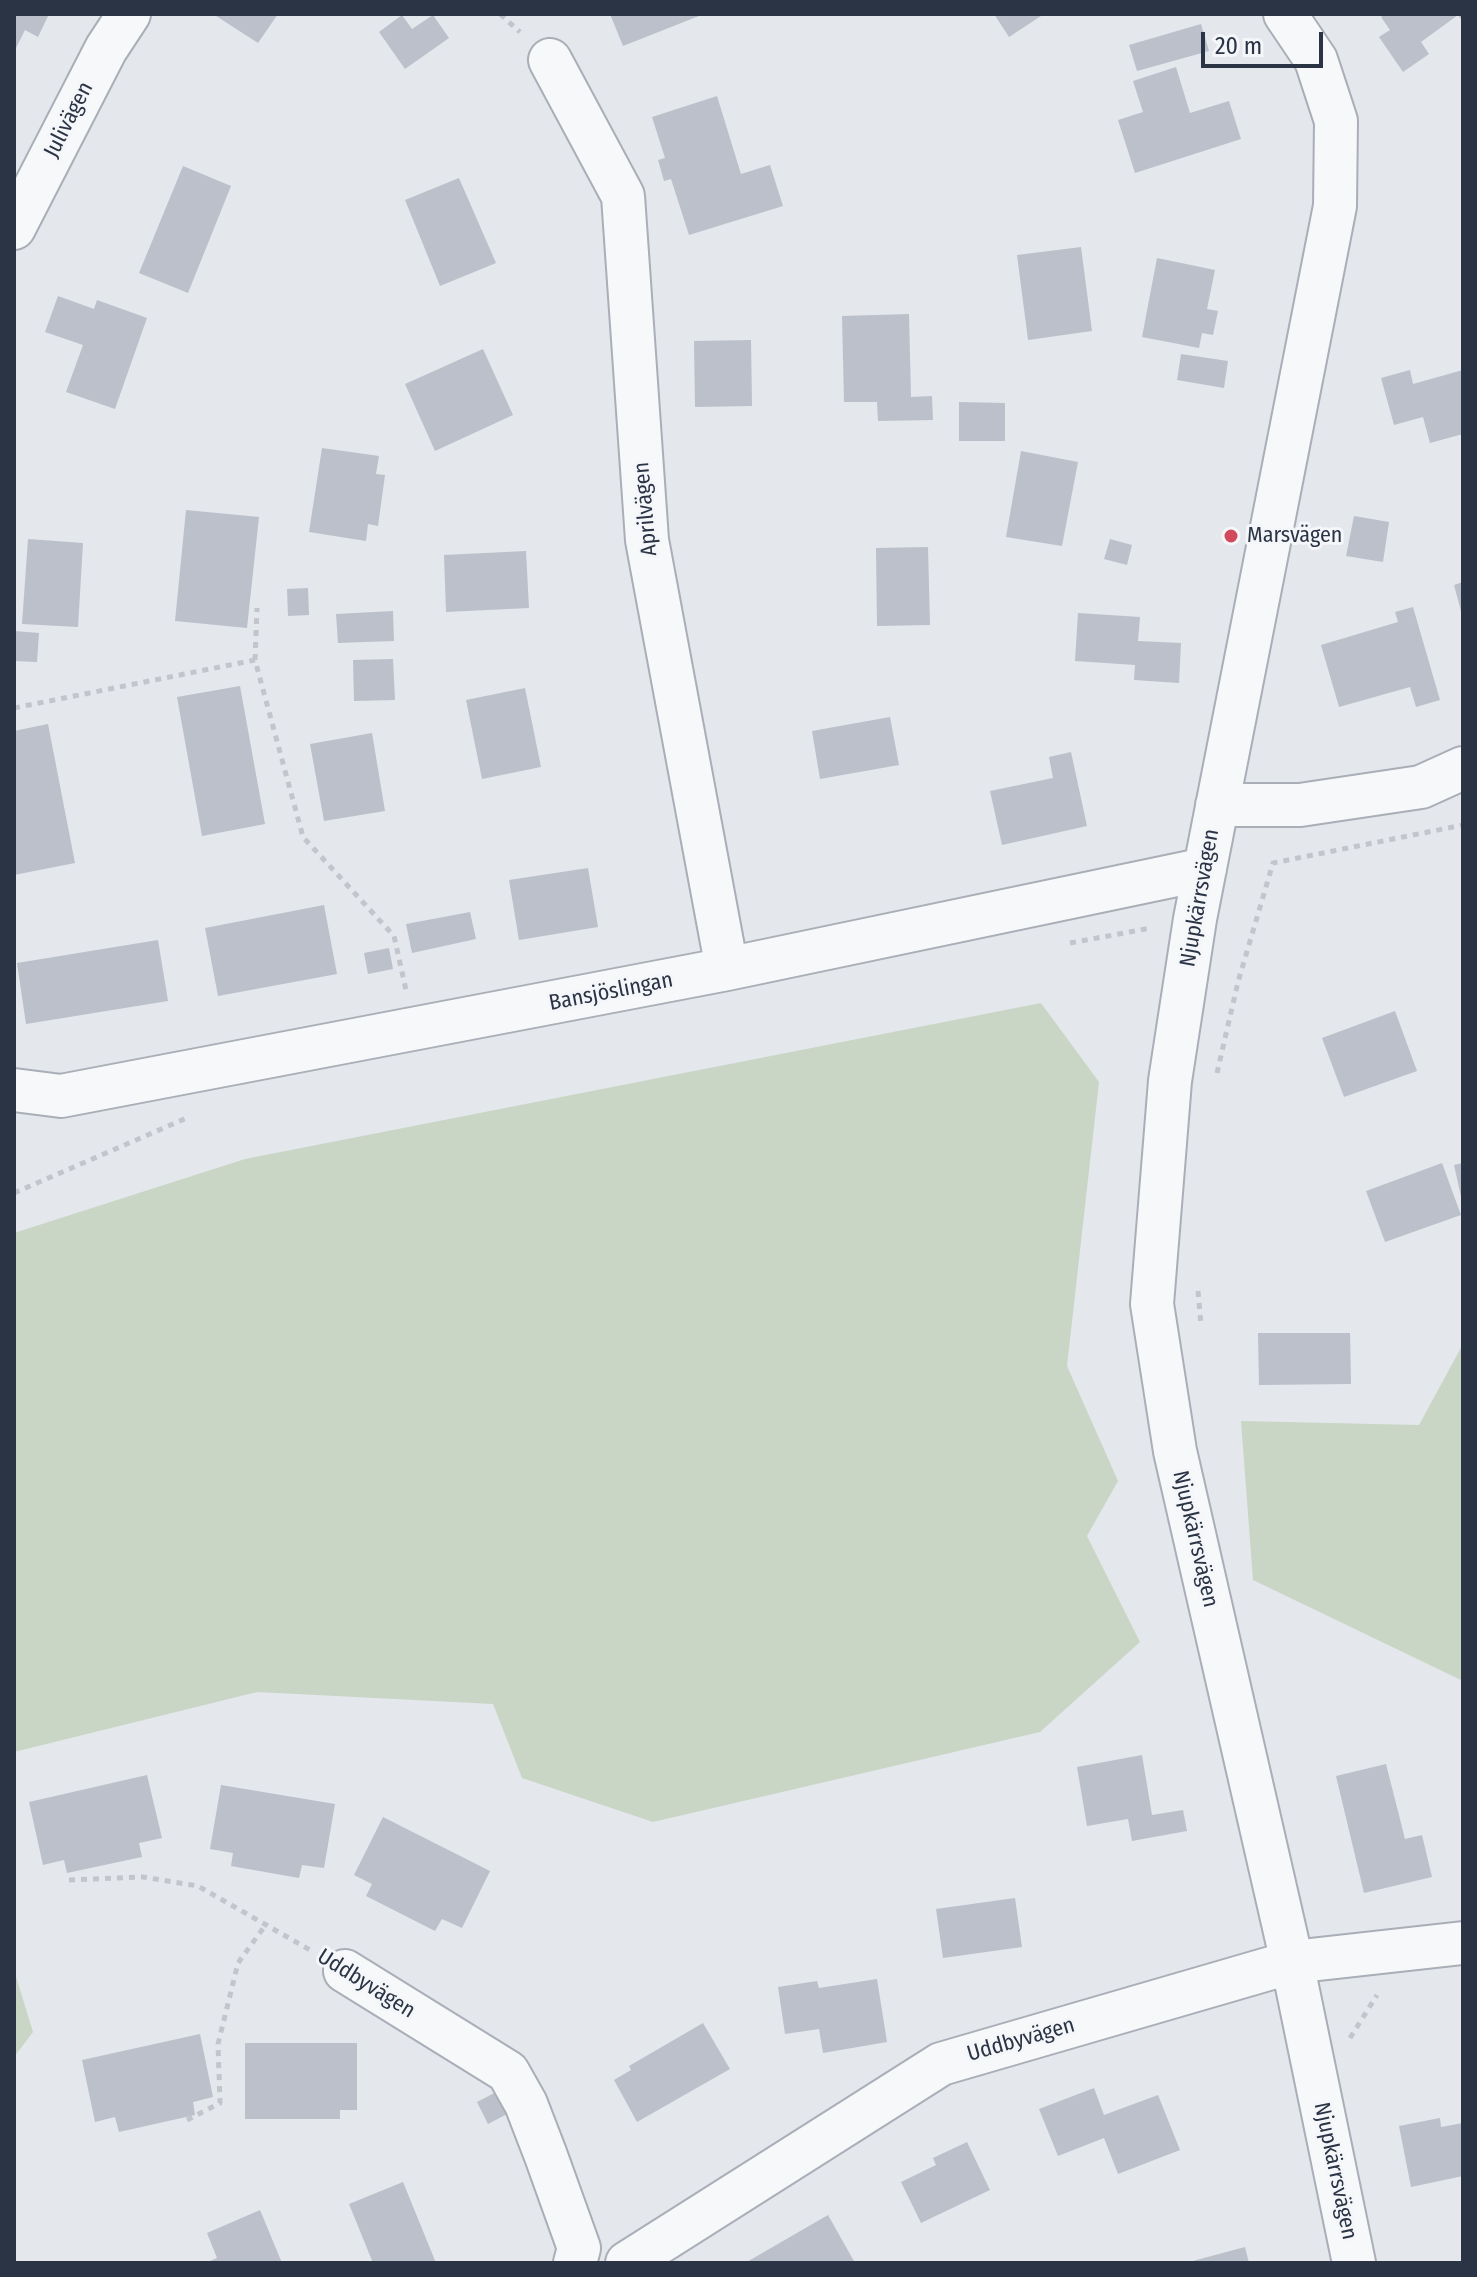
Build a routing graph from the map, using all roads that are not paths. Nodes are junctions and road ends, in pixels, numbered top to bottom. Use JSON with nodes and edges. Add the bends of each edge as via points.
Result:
{"nodes":[{"id":1,"x":129,"y":14,"type":"edge"},
{"id":2,"x":1285,"y":14,"type":"edge"},
{"id":3,"x":550,"y":60,"type":"dead end"},
{"id":4,"x":14,"y":228,"type":"edge"},
{"id":5,"x":1463,"y":768,"type":"edge"},
{"id":6,"x":1217,"y":805,"type":"junction"},
{"id":7,"x":1205,"y":869,"type":"junction"},
{"id":8,"x":727,"y":969,"type":"junction"},
{"id":9,"x":14,"y":1090,"type":"edge"},
{"id":10,"x":1463,"y":1943,"type":"edge"},
{"id":11,"x":1292,"y":1962,"type":"junction"},
{"id":12,"x":345,"y":1971,"type":"road end"},
{"id":13,"x":575,"y":2263,"type":"edge"},
{"id":14,"x":627,"y":2263,"type":"edge"},
{"id":15,"x":1354,"y":2263,"type":"edge"}],
"edges":[{"from":1,"to":4,"type":"street","name":"Julivägen"},
{"from":2,"to":6,"type":"street","via":[[1316,60],[1336,121],[1335,206]]},
{"from":3,"to":8,"type":"street","name":"Aprilvägen","via":[[623,196],[647,540]]},
{"from":5,"to":6,"type":"street","via":[[1421,787],[1300,805]]},
{"from":6,"to":7,"type":"street","name":"Njupkärrsvägen"},
{"from":7,"to":8,"type":"street","name":"Bansjöslingan"},
{"from":7,"to":11,"type":"street","name":"Njupkärrsvägen","via":[[1170,1081],[1152,1304],[1175,1451]]},
{"from":8,"to":9,"type":"street","name":"Bansjöslingan","via":[[61,1096]]},
{"from":10,"to":11,"type":"street","name":"Uddbyvägen"},
{"from":11,"to":14,"type":"street","name":"Uddbyvägen","via":[[941,2064]]},
{"from":11,"to":15,"type":"street","name":"Njupkärrsvägen"},
{"from":12,"to":13,"type":"street","name":"Uddbyvägen","via":[[508,2072],[526,2104],[579,2248]]}]}
